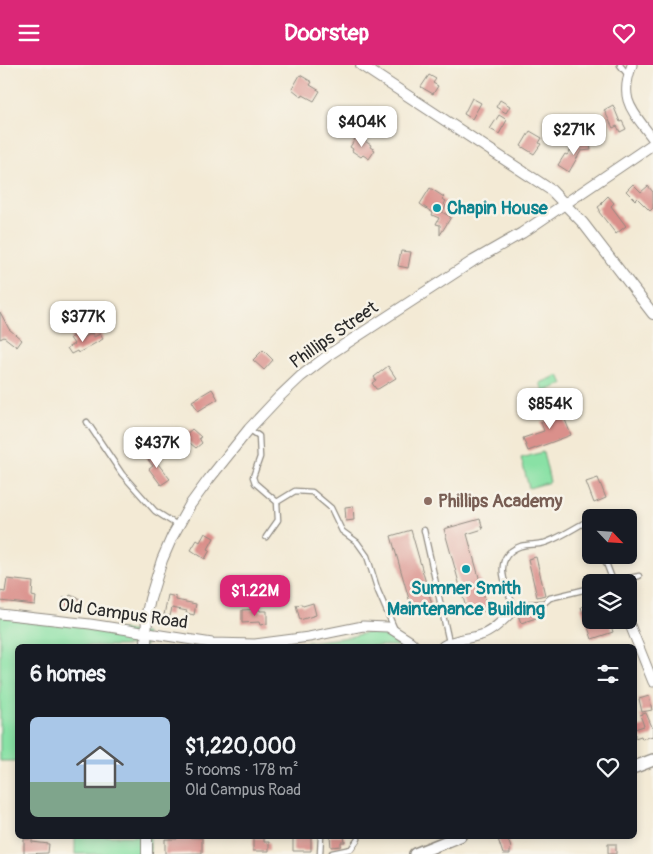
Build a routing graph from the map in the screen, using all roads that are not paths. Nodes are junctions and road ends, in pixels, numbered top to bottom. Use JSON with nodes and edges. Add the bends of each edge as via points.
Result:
{"nodes":[{"id":1,"x":361,"y":65,"type":"edge"},
{"id":2,"x":620,"y":65,"type":"edge"},
{"id":3,"x":632,"y":65,"type":"edge"},
{"id":4,"x":628,"y":75,"type":"junction"},
{"id":5,"x":653,"y":139,"type":"edge"},
{"id":6,"x":653,"y":144,"type":"edge"},
{"id":7,"x":565,"y":203,"type":"junction"},
{"id":8,"x":653,"y":314,"type":"edge"},
{"id":9,"x":87,"y":422,"type":"dead end"},
{"id":10,"x":249,"y":429,"type":"junction"},
{"id":11,"x":277,"y":502,"type":"junction"},
{"id":12,"x":178,"y":525,"type":"junction"},
{"id":13,"x":582,"y":525,"type":"edge"},
{"id":14,"x":424,"y":530,"type":"dead end"},
{"id":15,"x":266,"y":537,"type":"dead end"},
{"id":16,"x":582,"y":590,"type":"edge"},
{"id":17,"x":515,"y":609,"type":"junction"},
{"id":18,"x":0,"y":614,"type":"edge"},
{"id":19,"x":632,"y":629,"type":"edge"},
{"id":20,"x":396,"y":632,"type":"junction"},
{"id":21,"x":146,"y":633,"type":"junction"},
{"id":22,"x":146,"y":644,"type":"edge"},
{"id":23,"x":413,"y":644,"type":"edge"},
{"id":24,"x":446,"y":644,"type":"edge"},
{"id":25,"x":653,"y":682,"type":"edge"},
{"id":26,"x":653,"y":760,"type":"edge"},
{"id":27,"x":637,"y":766,"type":"edge"},
{"id":28,"x":147,"y":839,"type":"edge"},
{"id":29,"x":321,"y":839,"type":"edge"},
{"id":30,"x":358,"y":839,"type":"dead end"},
{"id":31,"x":452,"y":839,"type":"edge"},
{"id":32,"x":332,"y":853,"type":"dead end"},
{"id":33,"x":147,"y":854,"type":"edge"},
{"id":34,"x":320,"y":854,"type":"edge"},
{"id":35,"x":415,"y":854,"type":"edge"}],
"edges":[{"from":1,"to":7,"type":"street","via":[[552,190]]},
{"from":2,"to":4,"type":"lane"},
{"from":3,"to":4,"type":"street"},
{"from":4,"to":5,"type":"street","via":[[625,89],[629,104]]},
{"from":6,"to":7,"type":"street","name":"Phillips Street"},
{"from":7,"to":8,"type":"street"},
{"from":7,"to":10,"type":"street","name":"Phillips Street","via":[[330,354],[300,377]]},
{"from":9,"to":12,"type":"lane","via":[[122,474],[155,511]]},
{"from":10,"to":11,"type":"lane","via":[[259,436],[260,457],[253,477],[255,483]]},
{"from":10,"to":12,"type":"street","name":"Phillips Street"},
{"from":11,"to":15,"type":"lane","via":[[278,521]]},
{"from":11,"to":20,"type":"lane","via":[[296,491],[312,492],[331,508],[342,531],[366,556]]},
{"from":12,"to":21,"type":"street","name":"Phillips Street","via":[[152,588]]},
{"from":13,"to":17,"type":"lane","via":[[546,543],[529,544],[511,551],[503,561],[506,589]]},
{"from":14,"to":24,"type":"lane"},
{"from":16,"to":17,"type":"lane"},
{"from":17,"to":24,"type":"street","via":[[482,635]]},
{"from":18,"to":21,"type":"street","name":"Old Campus Road"},
{"from":19,"to":25,"type":"street"},
{"from":20,"to":21,"type":"street","name":"Old Campus Road","via":[[388,627],[363,626],[255,644],[212,643]]},
{"from":20,"to":23,"type":"street","name":"Old Campus Road"},
{"from":21,"to":22,"type":"street","name":"Phillips Street"},
{"from":26,"to":27,"type":"main road"},
{"from":28,"to":33,"type":"street"},
{"from":29,"to":34,"type":"lane"},
{"from":30,"to":32,"type":"lane","via":[[351,849]]},
{"from":31,"to":35,"type":"main road"}]}
